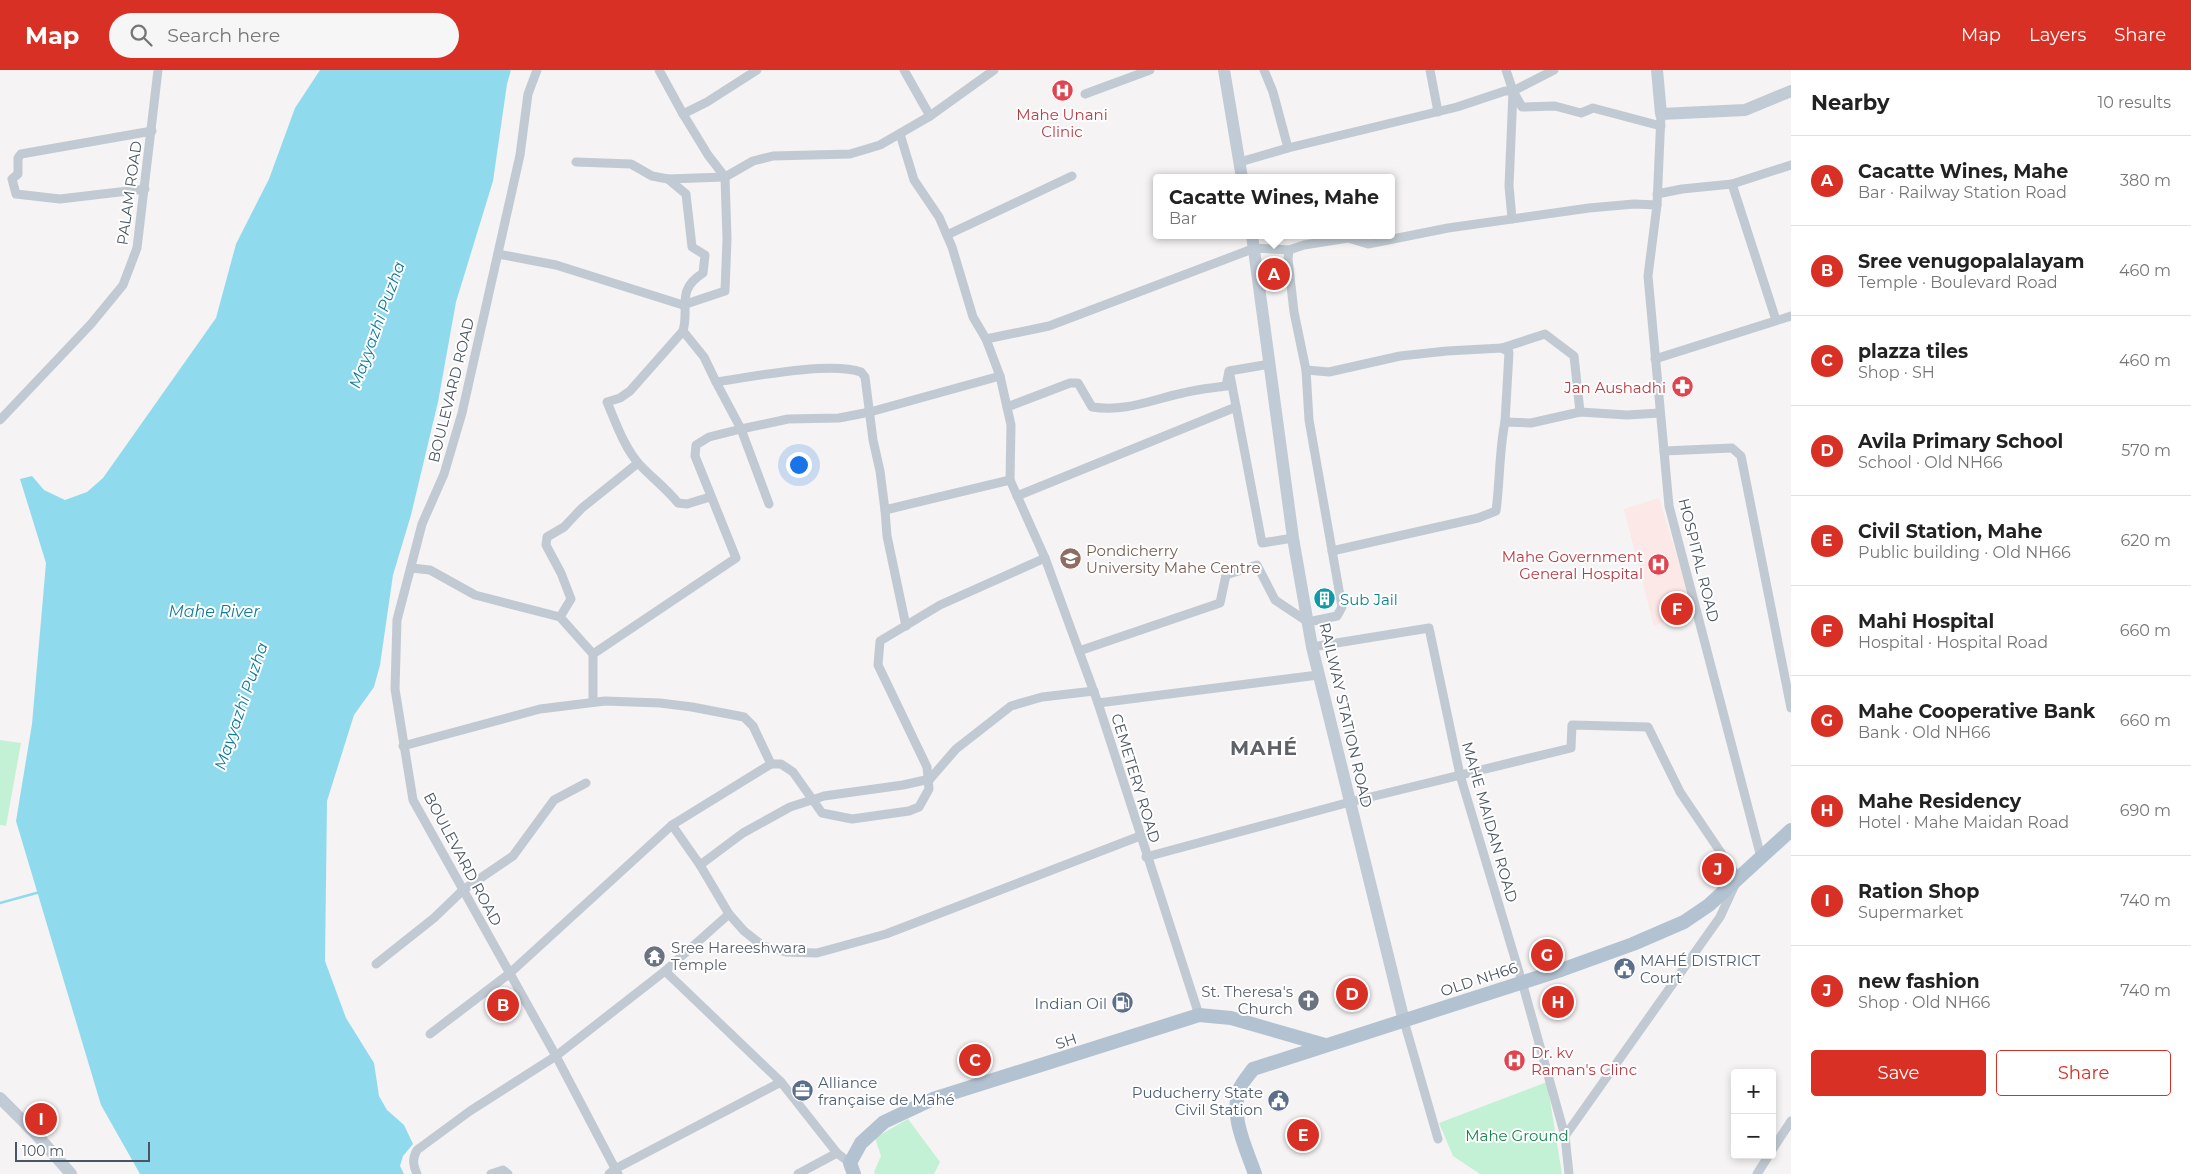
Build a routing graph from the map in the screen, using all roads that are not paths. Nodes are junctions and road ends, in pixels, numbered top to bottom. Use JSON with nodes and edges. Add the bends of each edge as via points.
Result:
{"nodes":[{"id":1,"x":158,"y":70,"type":"edge"},
{"id":2,"x":537,"y":70,"type":"edge"},
{"id":3,"x":659,"y":70,"type":"edge"},
{"id":4,"x":757,"y":70,"type":"edge"},
{"id":5,"x":904,"y":70,"type":"edge"},
{"id":6,"x":994,"y":70,"type":"edge"},
{"id":7,"x":1150,"y":70,"type":"edge"},
{"id":8,"x":1224,"y":70,"type":"edge"},
{"id":9,"x":1264,"y":70,"type":"edge"},
{"id":10,"x":1430,"y":70,"type":"edge"},
{"id":11,"x":1506,"y":70,"type":"edge"},
{"id":12,"x":1554,"y":70,"type":"edge"},
{"id":13,"x":1657,"y":70,"type":"edge"},
{"id":14,"x":1513,"y":91,"type":"junction"},
{"id":15,"x":1791,"y":91,"type":"edge"},
{"id":16,"x":1085,"y":94,"type":"dead end"},
{"id":17,"x":1438,"y":112,"type":"junction"},
{"id":18,"x":683,"y":114,"type":"junction"},
{"id":19,"x":930,"y":116,"type":"junction"},
{"id":20,"x":1661,"y":120,"type":"junction"},
{"id":21,"x":152,"y":131,"type":"junction"},
{"id":22,"x":900,"y":134,"type":"junction"},
{"id":23,"x":1288,"y":148,"type":"junction"},
{"id":24,"x":576,"y":162,"type":"dead end"},
{"id":25,"x":1240,"y":162,"type":"junction"},
{"id":26,"x":1791,"y":165,"type":"edge"},
{"id":27,"x":1242,"y":174,"type":"edge"},
{"id":28,"x":1072,"y":176,"type":"dead end"},
{"id":29,"x":725,"y":177,"type":"junction"},
{"id":30,"x":668,"y":179,"type":"junction"},
{"id":31,"x":1732,"y":184,"type":"junction"},
{"id":32,"x":145,"y":189,"type":"junction"},
{"id":33,"x":1657,"y":194,"type":"junction"},
{"id":34,"x":1656,"y":205,"type":"junction"},
{"id":35,"x":1512,"y":219,"type":"junction"},
{"id":36,"x":946,"y":235,"type":"junction"},
{"id":37,"x":1342,"y":239,"type":"edge"},
{"id":38,"x":1351,"y":239,"type":"edge"},
{"id":39,"x":1393,"y":239,"type":"edge"},
{"id":40,"x":1395,"y":239,"type":"edge"},
{"id":41,"x":1254,"y":242,"type":"edge"},
{"id":42,"x":1289,"y":250,"type":"junction"},
{"id":43,"x":498,"y":254,"type":"junction"},
{"id":44,"x":683,"y":304,"type":"junction"},
{"id":45,"x":1791,"y":316,"type":"edge"},
{"id":46,"x":1776,"y":320,"type":"junction"},
{"id":47,"x":683,"y":330,"type":"junction"},
{"id":48,"x":986,"y":340,"type":"junction"},
{"id":49,"x":1502,"y":348,"type":"junction"},
{"id":50,"x":1655,"y":359,"type":"junction"},
{"id":51,"x":1270,"y":364,"type":"junction"},
{"id":52,"x":1306,"y":370,"type":"junction"},
{"id":53,"x":1229,"y":371,"type":"junction"},
{"id":54,"x":1000,"y":376,"type":"junction"},
{"id":55,"x":716,"y":382,"type":"junction"},
{"id":56,"x":1007,"y":407,"type":"junction"},
{"id":57,"x":1236,"y":407,"type":"junction"},
{"id":58,"x":870,"y":412,"type":"junction"},
{"id":59,"x":1580,"y":412,"type":"junction"},
{"id":60,"x":1660,"y":413,"type":"junction"},
{"id":61,"x":0,"y":420,"type":"edge"},
{"id":62,"x":1506,"y":422,"type":"junction"},
{"id":63,"x":741,"y":429,"type":"junction"},
{"id":64,"x":1664,"y":451,"type":"junction"},
{"id":65,"x":638,"y":463,"type":"junction"},
{"id":66,"x":1010,"y":480,"type":"junction"},
{"id":67,"x":1017,"y":496,"type":"junction"},
{"id":68,"x":710,"y":497,"type":"junction"},
{"id":69,"x":769,"y":504,"type":"dead end"},
{"id":70,"x":885,"y":510,"type":"junction"},
{"id":71,"x":1293,"y":538,"type":"junction"},
{"id":72,"x":1332,"y":551,"type":"junction"},
{"id":73,"x":1045,"y":558,"type":"junction"},
{"id":74,"x":411,"y":568,"type":"junction"},
{"id":75,"x":560,"y":617,"type":"junction"},
{"id":76,"x":1308,"y":622,"type":"junction"},
{"id":77,"x":906,"y":626,"type":"junction"},
{"id":78,"x":1312,"y":647,"type":"junction"},
{"id":79,"x":1079,"y":651,"type":"junction"},
{"id":80,"x":593,"y":654,"type":"junction"},
{"id":81,"x":1318,"y":675,"type":"junction"},
{"id":82,"x":1094,"y":691,"type":"junction"},
{"id":83,"x":593,"y":702,"type":"junction"},
{"id":84,"x":1098,"y":703,"type":"junction"},
{"id":85,"x":1791,"y":708,"type":"edge"},
{"id":86,"x":403,"y":746,"type":"junction"},
{"id":87,"x":771,"y":764,"type":"junction"},
{"id":88,"x":1460,"y":775,"type":"junction"},
{"id":89,"x":930,"y":779,"type":"junction"},
{"id":90,"x":586,"y":783,"type":"dead end"},
{"id":91,"x":812,"y":800,"type":"junction"},
{"id":92,"x":1350,"y":802,"type":"junction"},
{"id":93,"x":672,"y":826,"type":"junction"},
{"id":94,"x":1791,"y":830,"type":"edge"},
{"id":95,"x":1140,"y":836,"type":"junction"},
{"id":96,"x":1146,"y":857,"type":"junction"},
{"id":97,"x":1761,"y":857,"type":"junction"},
{"id":98,"x":700,"y":865,"type":"junction"},
{"id":99,"x":1738,"y":878,"type":"junction"},
{"id":100,"x":463,"y":890,"type":"junction"},
{"id":101,"x":729,"y":914,"type":"junction"},
{"id":102,"x":376,"y":964,"type":"dead end"},
{"id":103,"x":665,"y":971,"type":"junction"},
{"id":104,"x":510,"y":973,"type":"junction"},
{"id":105,"x":1522,"y":982,"type":"junction"},
{"id":106,"x":1199,"y":1015,"type":"junction"},
{"id":107,"x":1404,"y":1021,"type":"junction"},
{"id":108,"x":430,"y":1034,"type":"dead end"},
{"id":109,"x":1324,"y":1045,"type":"junction"},
{"id":110,"x":556,"y":1056,"type":"junction"},
{"id":111,"x":781,"y":1082,"type":"junction"},
{"id":112,"x":0,"y":1098,"type":"edge"},
{"id":113,"x":1791,"y":1121,"type":"edge"},
{"id":114,"x":1565,"y":1136,"type":"junction"},
{"id":115,"x":1438,"y":1138,"type":"dead end"},
{"id":116,"x":1776,"y":1144,"type":"edge"},
{"id":117,"x":837,"y":1153,"type":"junction"},
{"id":118,"x":1766,"y":1159,"type":"edge"},
{"id":119,"x":852,"y":1168,"type":"edge"},
{"id":120,"x":614,"y":1172,"type":"edge"},
{"id":121,"x":71,"y":1174,"type":"edge"},
{"id":122,"x":417,"y":1174,"type":"edge"},
{"id":123,"x":491,"y":1174,"type":"edge"},
{"id":124,"x":508,"y":1174,"type":"edge"},
{"id":125,"x":798,"y":1174,"type":"edge"},
{"id":126,"x":1255,"y":1174,"type":"edge"},
{"id":127,"x":1569,"y":1174,"type":"edge"},
{"id":128,"x":1757,"y":1174,"type":"edge"}],
"edges":[{"from":1,"to":21,"type":"street","name":"PALAM ROAD"},
{"from":2,"to":43,"type":"street","name":"BOULEVARD ROAD","via":[[528,94],[520,155]]},
{"from":3,"to":18,"type":"street"},
{"from":4,"to":18,"type":"street"},
{"from":5,"to":19,"type":"street"},
{"from":6,"to":19,"type":"street"},
{"from":7,"to":16,"type":"street"},
{"from":8,"to":25,"type":"street"},
{"from":9,"to":23,"type":"street"},
{"from":10,"to":17,"type":"street"},
{"from":11,"to":14,"type":"street"},
{"from":12,"to":14,"type":"street"},
{"from":13,"to":20,"type":"street"},
{"from":14,"to":17,"type":"street"},
{"from":14,"to":20,"type":"street","via":[[1522,107],[1555,106],[1581,113],[1593,108]]},
{"from":14,"to":35,"type":"street","via":[[1508,186]]},
{"from":15,"to":20,"type":"street","via":[[1744,110]]},
{"from":17,"to":23,"type":"street"},
{"from":18,"to":29,"type":"street"},
{"from":19,"to":22,"type":"street"},
{"from":20,"to":33,"type":"street","name":"HOSPITAL ROAD"},
{"from":21,"to":32,"type":"street","name":"PALAM ROAD"},
{"from":21,"to":32,"type":"street","via":[[21,154],[18,174],[12,179],[16,194],[60,199]]},
{"from":22,"to":29,"type":"street","via":[[850,154],[773,156],[753,161]]},
{"from":22,"to":36,"type":"street","via":[[914,180],[939,217]]},
{"from":23,"to":25,"type":"street"},
{"from":24,"to":30,"type":"street","via":[[631,164],[652,176]]},
{"from":25,"to":27,"type":"street"},
{"from":26,"to":31,"type":"street"},
{"from":28,"to":36,"type":"street"},
{"from":29,"to":30,"type":"street"},
{"from":29,"to":44,"type":"street","via":[[725,291]]},
{"from":30,"to":44,"type":"street","via":[[686,194],[692,248],[705,255],[703,273],[691,281]]},
{"from":31,"to":33,"type":"street"},
{"from":31,"to":46,"type":"street"},
{"from":32,"to":61,"type":"street","name":"PALAM ROAD","via":[[137,248],[123,285],[91,324]]},
{"from":33,"to":34,"type":"street","name":"HOSPITAL ROAD"},
{"from":34,"to":35,"type":"street","via":[[1589,208]]},
{"from":34,"to":50,"type":"street","name":"HOSPITAL ROAD","via":[[1648,276]]},
{"from":35,"to":40,"type":"street"},
{"from":36,"to":48,"type":"street","via":[[973,317]]},
{"from":37,"to":42,"type":"street"},
{"from":38,"to":39,"type":"street","via":[[1368,244]]},
{"from":41,"to":42,"type":"street"},
{"from":41,"to":48,"type":"street","via":[[1049,326]]},
{"from":41,"to":51,"type":"street","name":"RAILWAY STATION ROAD"},
{"from":42,"to":52,"type":"street","via":[[1294,312]]},
{"from":43,"to":44,"type":"street","via":[[556,265]]},
{"from":43,"to":74,"type":"street","name":"BOULEVARD ROAD","via":[[462,412],[444,474],[422,524]]},
{"from":44,"to":47,"type":"street"},
{"from":45,"to":46,"type":"street"},
{"from":46,"to":50,"type":"street"},
{"from":47,"to":55,"type":"street","via":[[704,357]]},
{"from":47,"to":65,"type":"street","via":[[630,391],[607,402]]},
{"from":48,"to":54,"type":"street"},
{"from":49,"to":52,"type":"street","via":[[1400,356],[1329,372]]},
{"from":49,"to":59,"type":"street","via":[[1545,334],[1574,356]]},
{"from":49,"to":62,"type":"street","via":[[1509,352]]},
{"from":50,"to":60,"type":"street","name":"HOSPITAL ROAD"},
{"from":51,"to":53,"type":"street"},
{"from":51,"to":71,"type":"street","name":"RAILWAY STATION ROAD"},
{"from":52,"to":72,"type":"street","via":[[1309,420]]},
{"from":53,"to":56,"type":"street","via":[[1226,386],[1184,392],[1146,404],[1111,409],[1092,406],[1078,383],[1070,383]]},
{"from":53,"to":57,"type":"street"},
{"from":54,"to":56,"type":"street"},
{"from":54,"to":58,"type":"street"},
{"from":55,"to":58,"type":"street","via":[[818,369],[856,370],[865,378]]},
{"from":55,"to":63,"type":"street"},
{"from":56,"to":66,"type":"street"},
{"from":57,"to":67,"type":"street"},
{"from":57,"to":71,"type":"street","via":[[1262,543]]},
{"from":58,"to":63,"type":"street","via":[[832,419],[788,419]]},
{"from":58,"to":70,"type":"street"},
{"from":59,"to":60,"type":"street"},
{"from":59,"to":62,"type":"street","via":[[1531,423]]},
{"from":60,"to":64,"type":"street","name":"HOSPITAL ROAD"},
{"from":62,"to":72,"type":"street","via":[[1496,511],[1478,518]]},
{"from":63,"to":68,"type":"street","via":[[709,437],[696,445],[695,456]]},
{"from":63,"to":69,"type":"street"},
{"from":64,"to":85,"type":"street","via":[[1732,448],[1741,456]]},
{"from":64,"to":97,"type":"street","name":"HOSPITAL ROAD","via":[[1669,506]]},
{"from":65,"to":68,"type":"street","via":[[678,503],[687,504]]},
{"from":65,"to":75,"type":"street","via":[[582,508],[564,527],[547,537],[546,545],[562,573],[570,599]]},
{"from":66,"to":67,"type":"street"},
{"from":66,"to":70,"type":"street"},
{"from":67,"to":73,"type":"street"},
{"from":68,"to":80,"type":"street","via":[[736,558]]},
{"from":70,"to":77,"type":"street","via":[[887,536]]},
{"from":71,"to":76,"type":"street","name":"RAILWAY STATION ROAD"},
{"from":72,"to":76,"type":"street","via":[[1342,607],[1338,616]]},
{"from":73,"to":77,"type":"street","via":[[940,606]]},
{"from":73,"to":79,"type":"street"},
{"from":74,"to":75,"type":"street","via":[[430,570],[475,595]]},
{"from":74,"to":86,"type":"street","name":"BOULEVARD ROAD","via":[[397,620],[395,689]]},
{"from":75,"to":80,"type":"street"},
{"from":76,"to":78,"type":"street","name":"RAILWAY STATION ROAD"},
{"from":76,"to":79,"type":"street","via":[[1275,600],[1257,565],[1226,575],[1220,603]]},
{"from":77,"to":89,"type":"street","via":[[880,641],[878,665],[928,767]]},
{"from":78,"to":81,"type":"street","name":"RAILWAY STATION ROAD"},
{"from":78,"to":88,"type":"street","name":"MAHE MAIDAN ROAD","via":[[1429,628]]},
{"from":79,"to":82,"type":"street"},
{"from":80,"to":83,"type":"street"},
{"from":81,"to":84,"type":"street","name":"CEMETERY ROAD"},
{"from":81,"to":92,"type":"street","name":"RAILWAY STATION ROAD"},
{"from":82,"to":84,"type":"street"},
{"from":82,"to":89,"type":"street","via":[[1011,706],[956,749]]},
{"from":83,"to":86,"type":"street","via":[[540,709]]},
{"from":83,"to":87,"type":"street","via":[[660,703],[744,717],[753,726]]},
{"from":84,"to":95,"type":"street","name":"CEMETERY ROAD"},
{"from":86,"to":100,"type":"street","name":"BOULEVARD ROAD","via":[[414,800]]},
{"from":87,"to":91,"type":"street","via":[[781,764],[792,772]]},
{"from":87,"to":93,"type":"street"},
{"from":88,"to":92,"type":"street"},
{"from":88,"to":99,"type":"street","via":[[1571,748],[1572,725],[1648,727],[1680,792]]},
{"from":88,"to":105,"type":"street","name":"MAHE MAIDAN ROAD"},
{"from":89,"to":91,"type":"street"},
{"from":89,"to":91,"type":"street","via":[[923,802],[909,811],[852,819],[822,813]]},
{"from":90,"to":100,"type":"street","via":[[554,800],[513,856]]},
{"from":91,"to":98,"type":"street","via":[[766,819]]},
{"from":92,"to":96,"type":"street"},
{"from":92,"to":107,"type":"street","name":"RAILWAY STATION ROAD"},
{"from":93,"to":98,"type":"street"},
{"from":93,"to":104,"type":"street"},
{"from":94,"to":97,"type":"main road","name":"OLD NH66"},
{"from":95,"to":96,"type":"street","name":"CEMETERY ROAD"},
{"from":95,"to":101,"type":"street","via":[[886,934],[817,953],[786,952],[763,946]]},
{"from":96,"to":106,"type":"street","name":"CEMETERY ROAD"},
{"from":97,"to":99,"type":"main road","name":"OLD NH66"},
{"from":98,"to":101,"type":"street"},
{"from":99,"to":105,"type":"main road","name":"OLD NH66","via":[[1684,922],[1633,944]]},
{"from":99,"to":114,"type":"street","via":[[1720,917]]},
{"from":100,"to":102,"type":"street","via":[[434,918]]},
{"from":100,"to":104,"type":"street","name":"BOULEVARD ROAD"},
{"from":101,"to":103,"type":"street"},
{"from":103,"to":110,"type":"street"},
{"from":103,"to":111,"type":"street"},
{"from":104,"to":108,"type":"street"},
{"from":104,"to":110,"type":"street","name":"BOULEVARD ROAD"},
{"from":105,"to":107,"type":"main road","name":"OLD NH66"},
{"from":105,"to":114,"type":"street","name":"MAHE MAIDAN ROAD"},
{"from":106,"to":109,"type":"main road","name":"SH","via":[[1231,1018]]},
{"from":106,"to":119,"type":"main road","name":"SH","via":[[933,1099],[884,1122],[861,1142]]},
{"from":107,"to":109,"type":"main road","name":"OLD NH66"},
{"from":107,"to":115,"type":"street"},
{"from":109,"to":126,"type":"main road","name":"OLD NH66","via":[[1254,1069],[1240,1086],[1235,1105]]},
{"from":110,"to":120,"type":"street","name":"BOULEVARD ROAD"},
{"from":110,"to":122,"type":"street","via":[[417,1150],[413,1164]]},
{"from":111,"to":117,"type":"street"},
{"from":111,"to":120,"type":"street"},
{"from":112,"to":121,"type":"street"},
{"from":113,"to":116,"type":"street"},
{"from":114,"to":127,"type":"street","name":"MAHE MAIDAN ROAD"},
{"from":117,"to":119,"type":"street"},
{"from":117,"to":125,"type":"street"},
{"from":118,"to":128,"type":"street"},
{"from":123,"to":124,"type":"street","via":[[503,1170]]}]}
